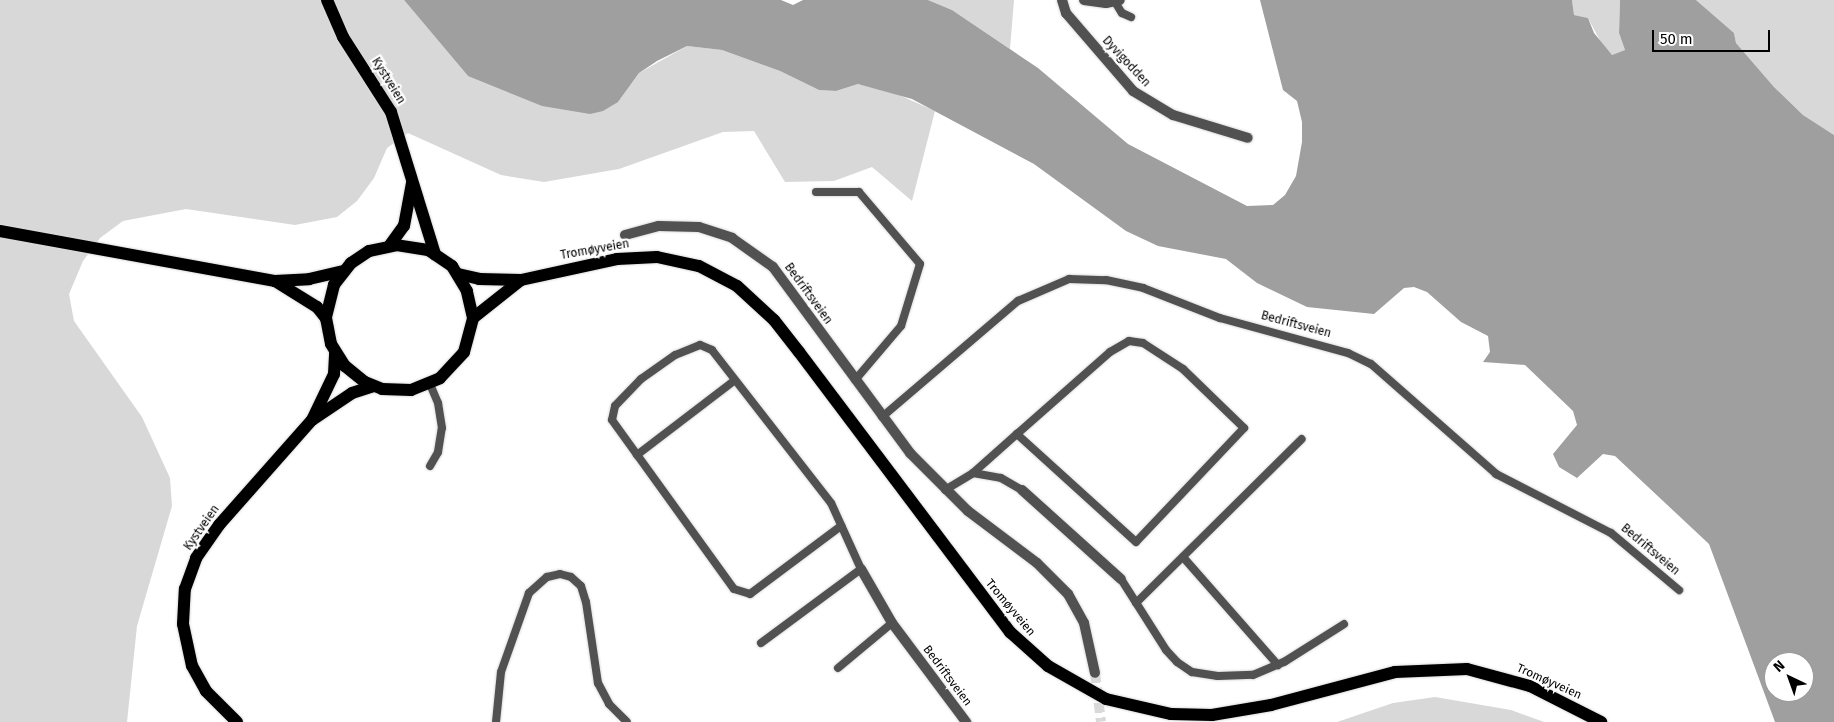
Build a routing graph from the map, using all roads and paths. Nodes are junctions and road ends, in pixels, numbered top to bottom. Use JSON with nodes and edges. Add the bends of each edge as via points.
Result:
{"nodes":[{"id":1,"x":326,"y":0,"type":"edge"},
{"id":2,"x":1062,"y":0,"type":"edge"},
{"id":3,"x":1084,"y":0,"type":"edge"},
{"id":4,"x":1118,"y":1,"type":"edge"},
{"id":5,"x":1132,"y":17,"type":"dead end"},
{"id":6,"x":1248,"y":138,"type":"dead end"},
{"id":7,"x":412,"y":182,"type":"junction"},
{"id":8,"x":816,"y":192,"type":"dead end"},
{"id":9,"x":0,"y":231,"type":"edge"},
{"id":10,"x":625,"y":235,"type":"dead end"},
{"id":11,"x":390,"y":245,"type":"junction"},
{"id":12,"x":435,"y":254,"type":"junction"},
{"id":13,"x":343,"y":271,"type":"junction"},
{"id":14,"x":458,"y":274,"type":"junction"},
{"id":15,"x":521,"y":280,"type":"junction"},
{"id":16,"x":275,"y":282,"type":"junction"},
{"id":17,"x":326,"y":318,"type":"junction"},
{"id":18,"x":472,"y":318,"type":"junction"},
{"id":19,"x":335,"y":352,"type":"junction"},
{"id":20,"x":734,"y":380,"type":"junction"},
{"id":21,"x":855,"y":380,"type":"junction"},
{"id":22,"x":430,"y":384,"type":"junction"},
{"id":23,"x":373,"y":386,"type":"junction"},
{"id":24,"x":882,"y":417,"type":"junction"},
{"id":25,"x":312,"y":420,"type":"junction"},
{"id":26,"x":1017,"y":434,"type":"junction"},
{"id":27,"x":1302,"y":439,"type":"dead end"},
{"id":28,"x":637,"y":455,"type":"junction"},
{"id":29,"x":430,"y":466,"type":"dead end"},
{"id":30,"x":973,"y":473,"type":"junction"},
{"id":31,"x":945,"y":490,"type":"junction"},
{"id":32,"x":1022,"y":490,"type":"joint"},
{"id":33,"x":840,"y":526,"type":"junction"},
{"id":34,"x":1183,"y":557,"type":"junction"},
{"id":35,"x":861,"y":569,"type":"junction"},
{"id":36,"x":1121,"y":579,"type":"joint"},
{"id":37,"x":1678,"y":590,"type":"dead end"},
{"id":38,"x":1136,"y":603,"type":"junction"},
{"id":39,"x":892,"y":623,"type":"junction"},
{"id":40,"x":1344,"y":624,"type":"dead end"},
{"id":41,"x":761,"y":643,"type":"dead end"},
{"id":42,"x":1278,"y":665,"type":"junction"},
{"id":43,"x":838,"y":668,"type":"dead end"},
{"id":44,"x":1094,"y":673,"type":"tunnel mouth"},
{"id":45,"x":237,"y":722,"type":"edge"},
{"id":46,"x":496,"y":722,"type":"edge"},
{"id":47,"x":627,"y":722,"type":"edge"},
{"id":48,"x":966,"y":722,"type":"edge"},
{"id":49,"x":1601,"y":722,"type":"edge"}],
"edges":[{"from":1,"to":7,"type":"main road","name":"Kystveien","via":[[343,37],[391,112]]},
{"from":2,"to":6,"type":"street","name":"Dyvigodden","via":[[1066,13],[1139,95],[1173,115]]},
{"from":3,"to":4,"type":"street"},
{"from":4,"to":5,"type":"lane","via":[[1122,13]]},
{"from":7,"to":11,"type":"main road","name":"Kystveien","via":[[404,226]]},
{"from":7,"to":12,"type":"main road","name":"Kystveien"},
{"from":8,"to":21,"type":"lane","via":[[859,192],[920,264],[901,326]]},
{"from":9,"to":16,"type":"main road"},
{"from":10,"to":21,"type":"street","name":"Bedriftsveien","via":[[659,226],[682,226],[716,232],[748,246],[782,277]]},
{"from":11,"to":12,"type":"main road","via":[[413,246]]},
{"from":11,"to":13,"type":"main road","via":[[364,254]]},
{"from":12,"to":14,"type":"main road"},
{"from":13,"to":16,"type":"main road"},
{"from":13,"to":17,"type":"main road","via":[[331,293]]},
{"from":14,"to":15,"type":"main road","name":"Tromøyveien","via":[[479,279]]},
{"from":14,"to":18,"type":"main road","via":[[468,291]]},
{"from":15,"to":18,"type":"main road","name":"Tromøyveien"},
{"from":15,"to":49,"type":"main road","name":"Tromøyveien","via":[[617,259],[657,258],[699,266],[737,286],[774,320],[1010,632],[1048,666],[1106,698],[1171,714],[1212,715],[1271,705],[1395,672],[1468,669],[1530,686]]},
{"from":16,"to":17,"type":"main road","via":[[310,301]]},
{"from":17,"to":19,"type":"main road"},
{"from":18,"to":22,"type":"main road","via":[[468,341],[457,362]]},
{"from":19,"to":23,"type":"main road","via":[[351,372]]},
{"from":19,"to":25,"type":"main road","name":"Kystveien","via":[[334,374]]},
{"from":20,"to":28,"type":"lane"},
{"from":20,"to":28,"type":"lane","via":[[712,350],[700,345],[675,354],[642,379],[615,406],[612,420]]},
{"from":20,"to":33,"type":"lane","via":[[831,503]]},
{"from":21,"to":24,"type":"street","name":"Bedriftsveien"},
{"from":22,"to":23,"type":"main road","via":[[402,391]]},
{"from":22,"to":29,"type":"lane","via":[[442,428],[438,452]]},
{"from":23,"to":25,"type":"main road","name":"Kystveien","via":[[352,393]]},
{"from":24,"to":31,"type":"street","name":"Bedriftsveien"},
{"from":24,"to":37,"type":"lane","name":"Bedriftsveien","via":[[1018,302],[1069,279],[1106,280],[1160,294],[1220,318],[1348,353],[1371,364],[1496,474],[1611,533]]},
{"from":25,"to":45,"type":"main road","name":"Kystveien","via":[[214,530],[196,558],[185,589],[182,624],[192,666],[206,691]]},
{"from":26,"to":26,"type":"lane","via":[[1110,352],[1129,341],[1143,343],[1183,369],[1244,428],[1136,542]]},
{"from":26,"to":30,"type":"lane"},
{"from":27,"to":34,"type":"lane"},
{"from":28,"to":33,"type":"lane","via":[[734,589],[750,594]]},
{"from":30,"to":31,"type":"lane"},
{"from":30,"to":32,"type":"lane","via":[[1001,478]]},
{"from":31,"to":44,"type":"street","name":"Bedriftsveien","via":[[1043,568],[1068,594],[1084,623]]},
{"from":32,"to":36,"type":"street"},
{"from":33,"to":35,"type":"lane"},
{"from":34,"to":38,"type":"lane"},
{"from":34,"to":42,"type":"lane"},
{"from":35,"to":39,"type":"street","name":"Bedriftsveien"},
{"from":35,"to":41,"type":"lane"},
{"from":36,"to":38,"type":"lane"},
{"from":38,"to":42,"type":"lane","via":[[1166,650],[1192,672],[1252,675]]},
{"from":39,"to":43,"type":"lane"},
{"from":39,"to":48,"type":"street","name":"Bedriftsveien"},
{"from":40,"to":42,"type":"lane"},
{"from":46,"to":47,"type":"lane","via":[[500,672],[530,593],[547,577],[560,574],[571,577],[581,586],[598,683],[609,704]]}]}
